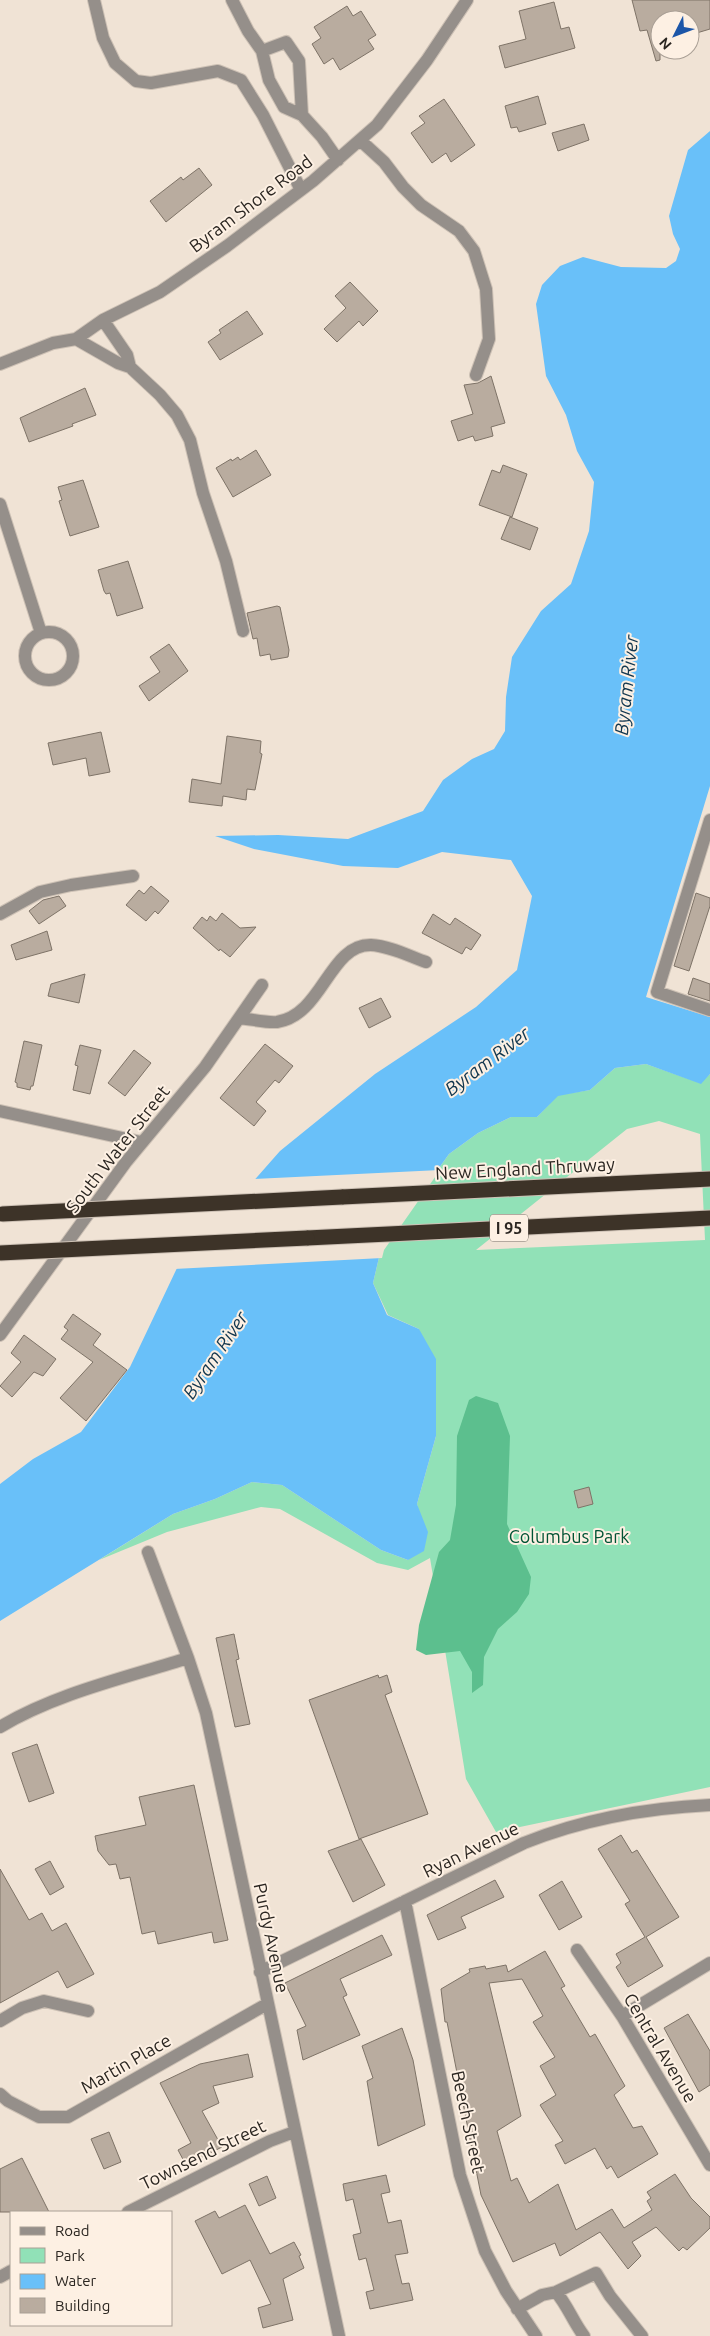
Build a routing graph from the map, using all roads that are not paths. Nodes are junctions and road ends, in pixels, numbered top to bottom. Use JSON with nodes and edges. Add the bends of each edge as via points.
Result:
{"nodes":[{"id":1,"x":94,"y":0,"type":"edge"},
{"id":2,"x":232,"y":0,"type":"edge"},
{"id":3,"x":467,"y":0,"type":"edge"},
{"id":4,"x":262,"y":50,"type":"junction"},
{"id":5,"x":302,"y":115,"type":"junction"},
{"id":6,"x":360,"y":140,"type":"junction"},
{"id":7,"x":338,"y":160,"type":"junction"},
{"id":8,"x":302,"y":190,"type":"junction"},
{"id":9,"x":103,"y":320,"type":"junction"},
{"id":10,"x":76,"y":339,"type":"junction"},
{"id":11,"x":0,"y":364,"type":"edge"},
{"id":12,"x":130,"y":367,"type":"junction"},
{"id":13,"x":476,"y":376,"type":"dead end"},
{"id":14,"x":0,"y":504,"type":"edge"},
{"id":15,"x":243,"y":631,"type":"dead end"},
{"id":16,"x":41,"y":633,"type":"dead end"},
{"id":17,"x":710,"y":820,"type":"edge"},
{"id":18,"x":133,"y":876,"type":"dead end"},
{"id":19,"x":0,"y":914,"type":"edge"},
{"id":20,"x":426,"y":962,"type":"dead end"},
{"id":21,"x":262,"y":985,"type":"dead end"},
{"id":22,"x":710,"y":1010,"type":"edge"},
{"id":23,"x":239,"y":1018,"type":"junction"},
{"id":24,"x":0,"y":1111,"type":"edge"},
{"id":25,"x":141,"y":1142,"type":"junction"},
{"id":26,"x":710,"y":1179,"type":"edge"},
{"id":27,"x":1,"y":1214,"type":"edge"},
{"id":28,"x":710,"y":1218,"type":"edge"},
{"id":29,"x":0,"y":1253,"type":"edge"},
{"id":30,"x":0,"y":1335,"type":"edge"},
{"id":31,"x":148,"y":1552,"type":"dead end"},
{"id":32,"x":188,"y":1658,"type":"junction"},
{"id":33,"x":0,"y":1727,"type":"edge"},
{"id":34,"x":710,"y":1805,"type":"edge"},
{"id":35,"x":405,"y":1901,"type":"junction"},
{"id":36,"x":577,"y":1950,"type":"dead end"},
{"id":37,"x":710,"y":1963,"type":"edge"},
{"id":38,"x":260,"y":1972,"type":"junction"},
{"id":39,"x":267,"y":2004,"type":"junction"},
{"id":40,"x":88,"y":2011,"type":"dead end"},
{"id":41,"x":622,"y":2016,"type":"junction"},
{"id":42,"x":0,"y":2020,"type":"edge"},
{"id":43,"x":0,"y":2094,"type":"edge"},
{"id":44,"x":294,"y":2132,"type":"junction"},
{"id":45,"x":710,"y":2165,"type":"edge"},
{"id":46,"x":130,"y":2211,"type":"edge"},
{"id":47,"x":556,"y":2292,"type":"junction"},
{"id":48,"x":517,"y":2309,"type":"junction"},
{"id":49,"x":339,"y":2336,"type":"edge"},
{"id":50,"x":536,"y":2336,"type":"edge"},
{"id":51,"x":584,"y":2336,"type":"edge"},
{"id":52,"x":642,"y":2336,"type":"edge"}],
"edges":[{"from":1,"to":8,"type":"street","via":[[103,38],[115,63],[136,81],[151,83],[218,71],[241,80]]},
{"from":2,"to":4,"type":"street"},
{"from":3,"to":6,"type":"street","name":"Byram Shore Road","via":[[404,91],[377,125]]},
{"from":4,"to":5,"type":"street","via":[[268,80],[284,107]]},
{"from":4,"to":5,"type":"street","via":[[286,42],[299,61]]},
{"from":5,"to":7,"type":"street"},
{"from":6,"to":7,"type":"street","name":"Byram Shore Road"},
{"from":6,"to":13,"type":"street","via":[[384,162],[421,206],[459,230],[474,251],[486,288],[489,339]]},
{"from":7,"to":8,"type":"street","name":"Byram Shore Road"},
{"from":8,"to":9,"type":"street","name":"Byram Shore Road","via":[[160,292]]},
{"from":9,"to":10,"type":"street","name":"Byram Shore Road"},
{"from":9,"to":12,"type":"street","via":[[127,355]]},
{"from":10,"to":11,"type":"street","name":"Byram Shore Road","via":[[53,343]]},
{"from":10,"to":12,"type":"street"},
{"from":12,"to":15,"type":"street","via":[[160,395],[190,440]]},
{"from":14,"to":16,"type":"street"},
{"from":17,"to":22,"type":"street","via":[[657,992]]},
{"from":18,"to":19,"type":"street","via":[[40,892]]},
{"from":20,"to":23,"type":"street","via":[[385,947],[369,945],[350,954],[333,969],[300,1013],[277,1022]]},
{"from":21,"to":23,"type":"street","name":"South Water Street"},
{"from":23,"to":25,"type":"street","name":"South Water Street","via":[[189,1087]]},
{"from":24,"to":25,"type":"street"},
{"from":25,"to":30,"type":"street","name":"South Water Street"},
{"from":26,"to":27,"type":"highway","name":"New England Thruway","number":"I 95","bridge":true},
{"from":28,"to":29,"type":"highway","number":"I 95","bridge":true},
{"from":31,"to":32,"type":"street","name":"Purdy Avenue"},
{"from":32,"to":33,"type":"street","via":[[52,1701],[24,1712]]},
{"from":32,"to":38,"type":"street","name":"Purdy Avenue","via":[[206,1713]]},
{"from":34,"to":35,"type":"street","name":"Ryan Avenue","via":[[644,1811],[562,1828]]},
{"from":35,"to":38,"type":"street","name":"Ryan Avenue"},
{"from":35,"to":48,"type":"street","name":"Beech Street","via":[[460,2174],[485,2251]]},
{"from":36,"to":41,"type":"street","name":"Central Avenue"},
{"from":37,"to":41,"type":"street"},
{"from":38,"to":39,"type":"street","name":"Purdy Avenue"},
{"from":39,"to":43,"type":"street","name":"Martin Place","via":[[68,2117],[39,2117],[8,2102]]},
{"from":39,"to":44,"type":"street","name":"Purdy Avenue"},
{"from":40,"to":42,"type":"street","via":[[44,2001]]},
{"from":41,"to":45,"type":"street","name":"Central Avenue"},
{"from":44,"to":46,"type":"street","name":"Townsend Street"},
{"from":44,"to":49,"type":"street","name":"Purdy Avenue"},
{"from":47,"to":48,"type":"street","via":[[542,2295]]},
{"from":47,"to":51,"type":"street"},
{"from":47,"to":52,"type":"street","via":[[596,2273],[614,2302]]},
{"from":48,"to":50,"type":"street","name":"Beech Street"}]}
